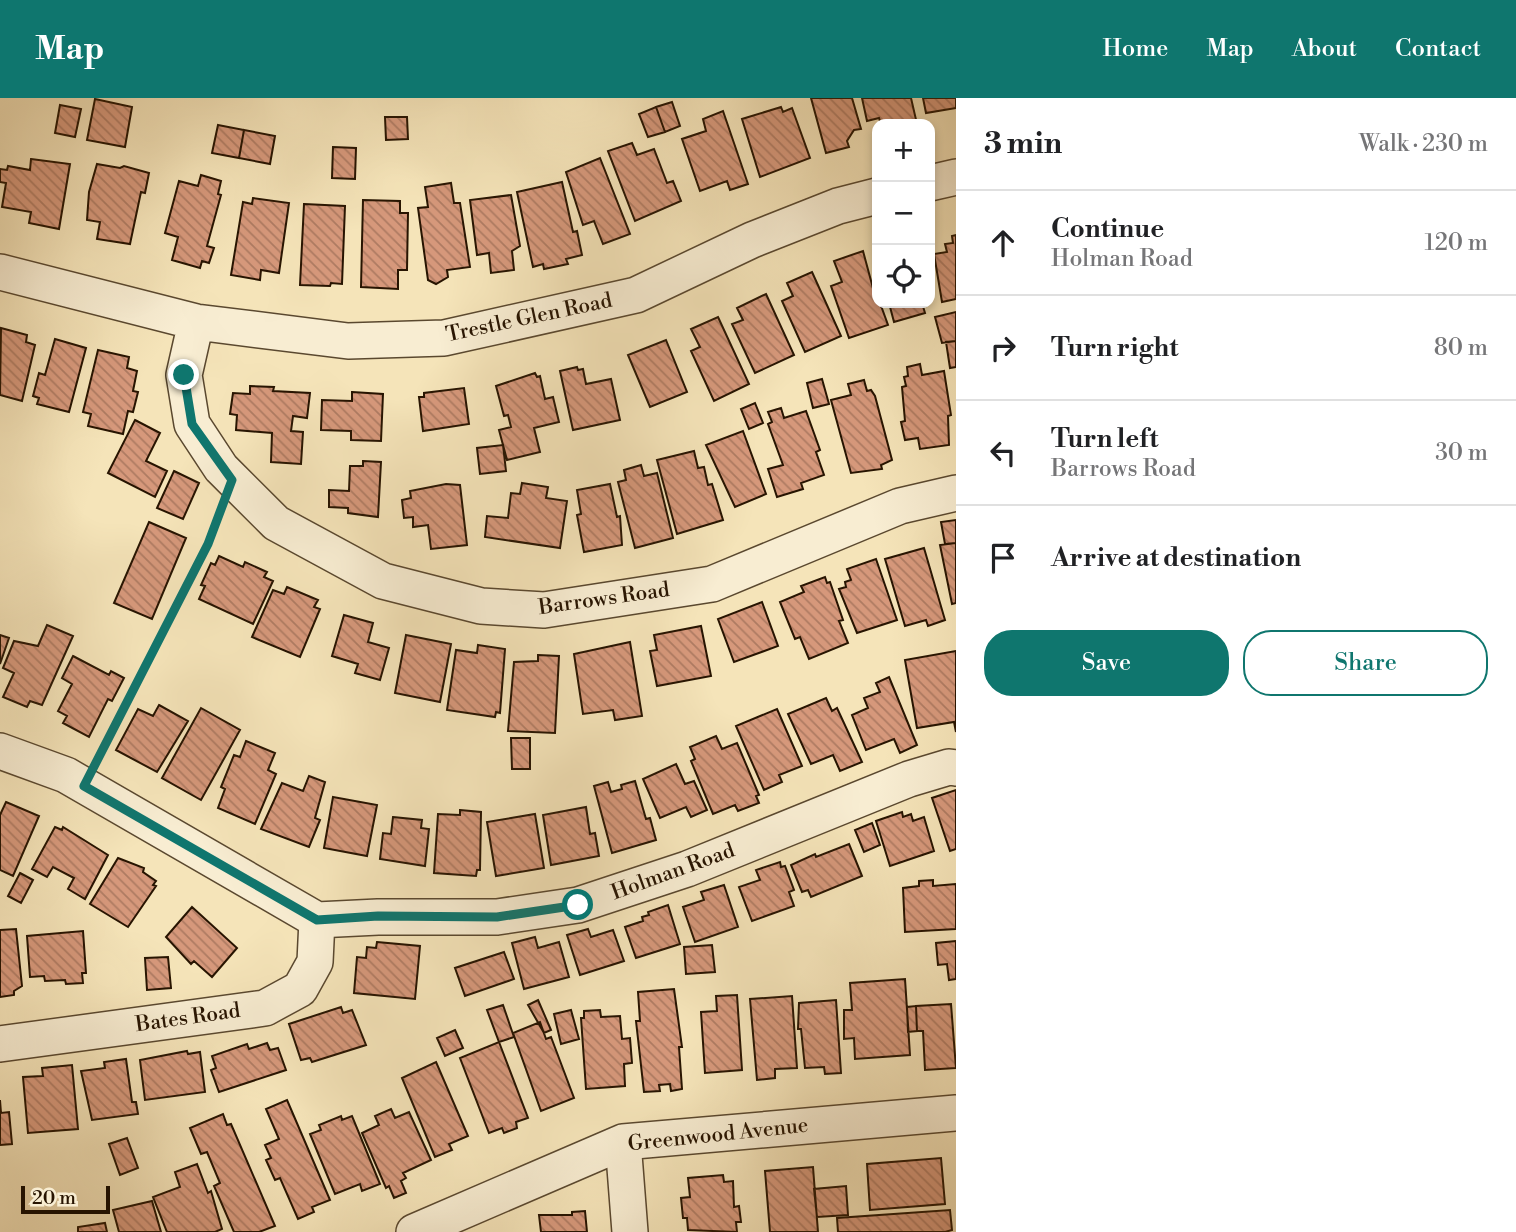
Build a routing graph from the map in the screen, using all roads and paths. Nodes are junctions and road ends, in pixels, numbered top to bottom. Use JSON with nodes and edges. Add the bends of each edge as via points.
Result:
{"nodes":[{"id":1,"x":956,"y":177,"type":"edge"},
{"id":2,"x":934,"y":182,"type":"edge"},
{"id":3,"x":872,"y":197,"type":"edge"},
{"id":4,"x":0,"y":272,"type":"edge"},
{"id":5,"x":196,"y":322,"type":"junction"},
{"id":6,"x":232,"y":480,"type":"junction"},
{"id":7,"x":956,"y":493,"type":"edge"},
{"id":8,"x":0,"y":751,"type":"edge"},
{"id":9,"x":956,"y":768,"type":"edge"},
{"id":10,"x":84,"y":786,"type":"junction"},
{"id":11,"x":317,"y":920,"type":"junction"},
{"id":12,"x":0,"y":1044,"type":"edge"},
{"id":13,"x":956,"y":1113,"type":"edge"},
{"id":14,"x":623,"y":1142,"type":"junction"},
{"id":15,"x":414,"y":1232,"type":"edge"},
{"id":16,"x":630,"y":1232,"type":"edge"}],
"edges":[{"from":1,"to":2,"type":"street"},
{"from":3,"to":5,"type":"street","name":"Trestle Glen Road","via":[[752,240],[636,295],[444,338],[348,341]]},
{"from":4,"to":5,"type":"street","name":"Trestle Glen Road"},
{"from":5,"to":6,"type":"street","name":"Barrows Road","via":[[184,375],[192,424]]},
{"from":6,"to":7,"type":"street","name":"Barrows Road","via":[[276,523],[383,581],[481,606],[544,610],[712,583],[900,506]]},
{"from":6,"to":10,"type":"path","via":[[208,544]]},
{"from":8,"to":10,"type":"street"},
{"from":9,"to":11,"type":"street","name":"Holman Road","via":[[909,779],[687,869],[578,905],[497,917]]},
{"from":10,"to":11,"type":"street"},
{"from":11,"to":12,"type":"street","name":"Bates Road","via":[[315,962],[300,989],[265,1008]]},
{"from":13,"to":14,"type":"street","name":"Greenwood Avenue"},
{"from":14,"to":15,"type":"street","name":"Greenwood Avenue"},
{"from":14,"to":16,"type":"street"}]}
